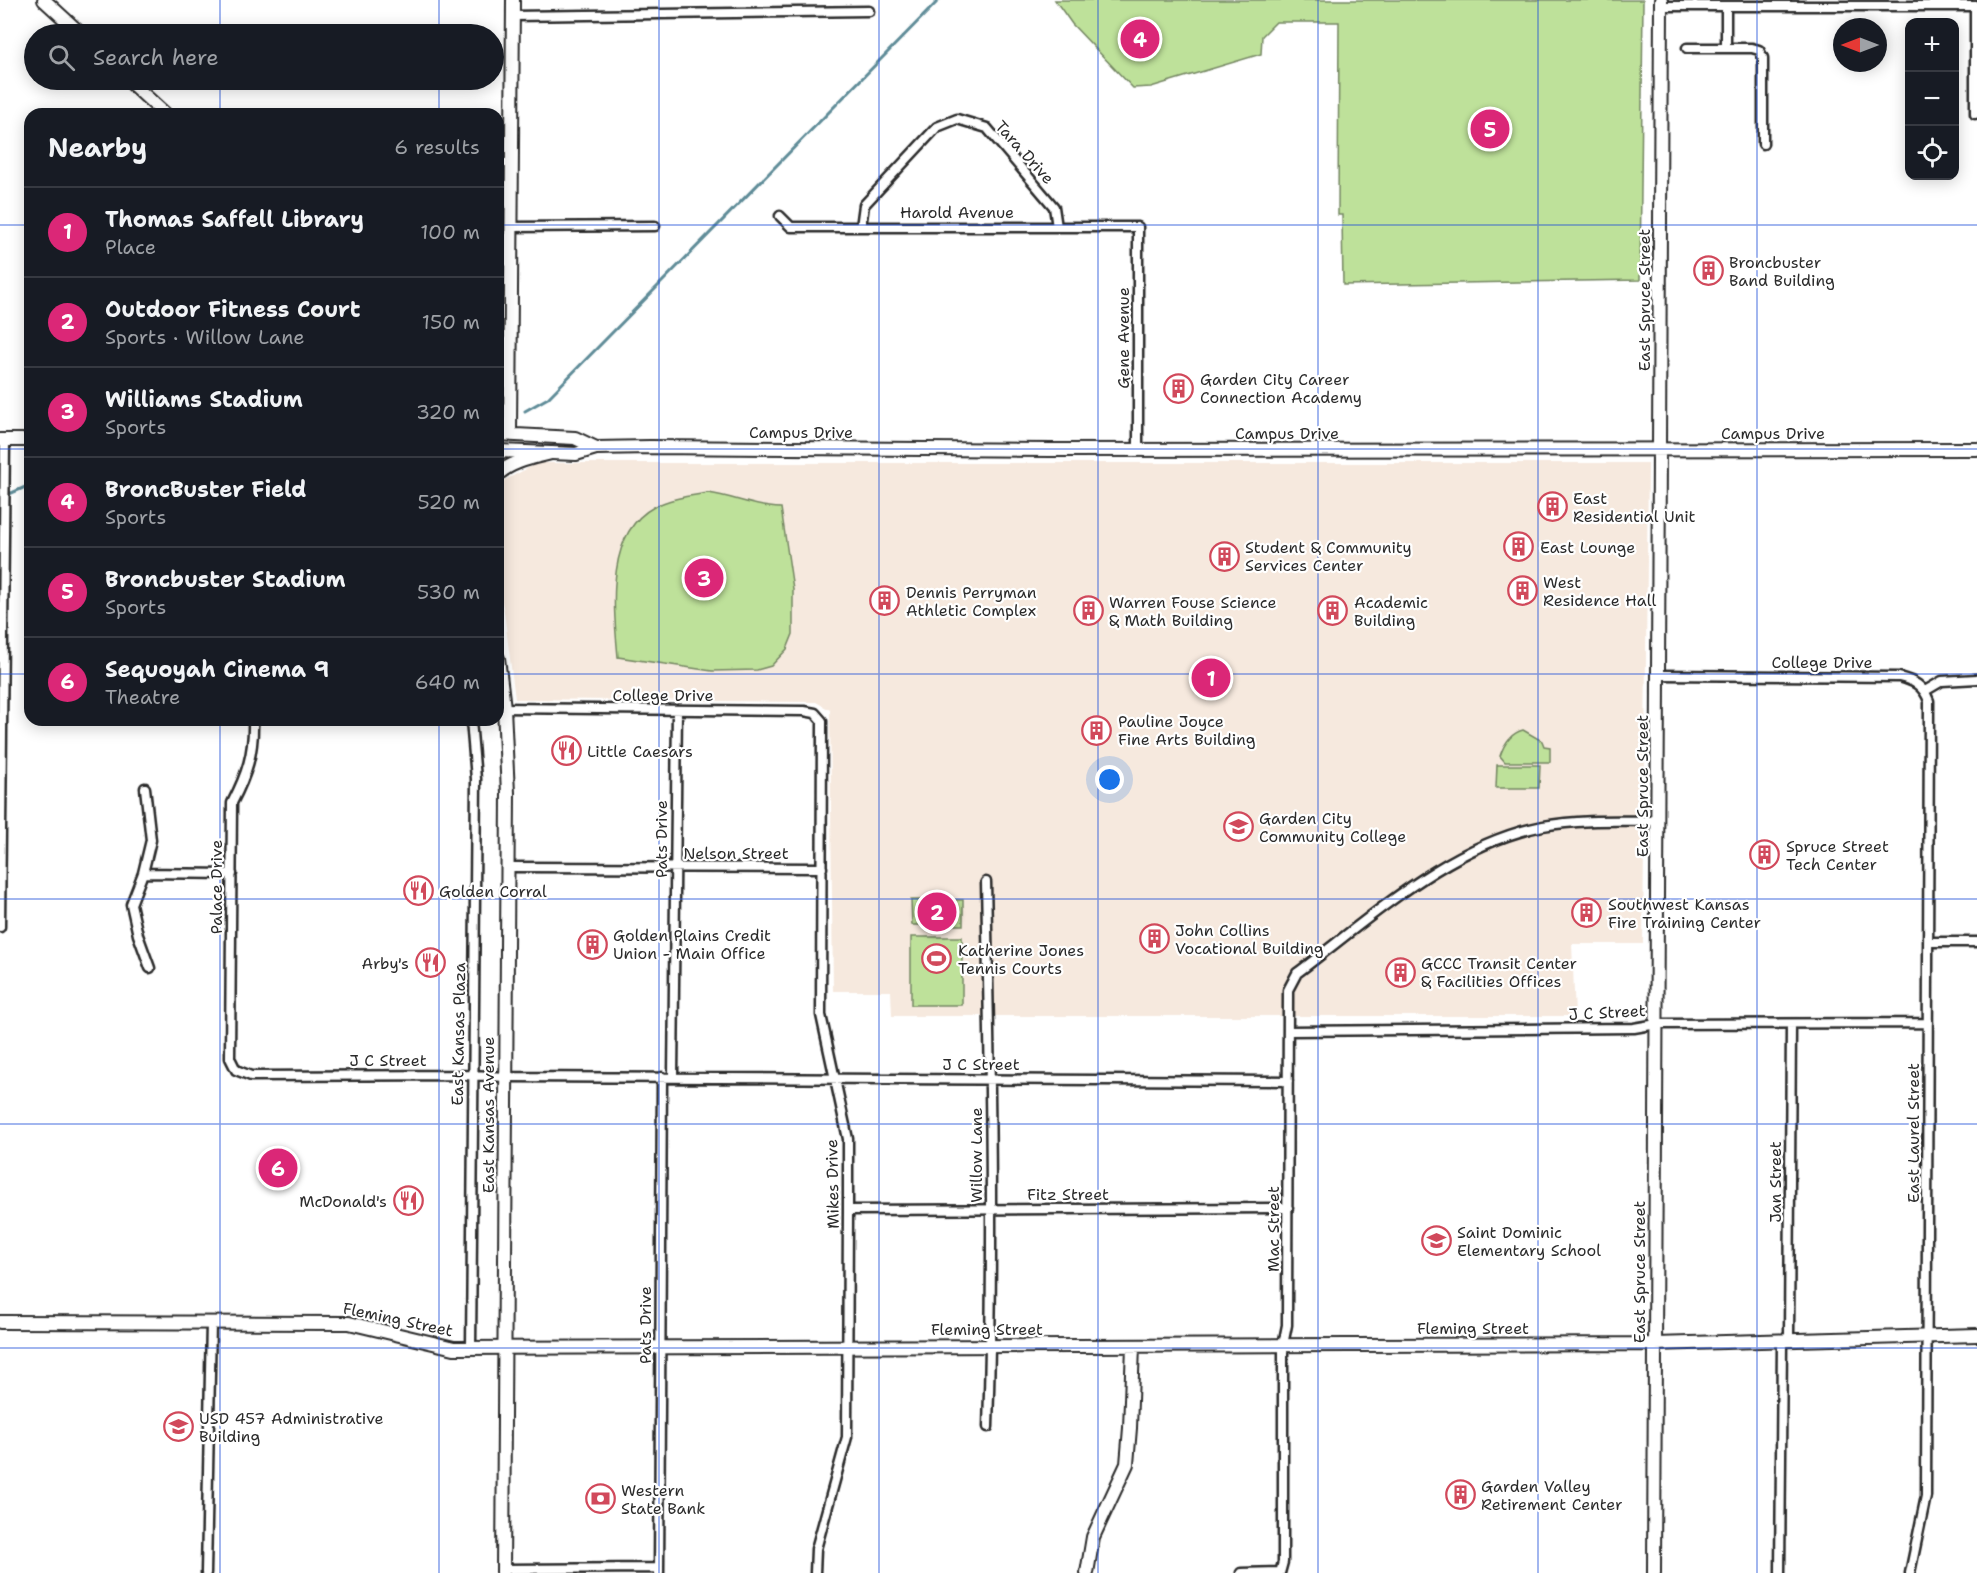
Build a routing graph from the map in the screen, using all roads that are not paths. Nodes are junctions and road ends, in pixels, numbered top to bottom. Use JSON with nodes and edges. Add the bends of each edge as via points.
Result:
{"nodes":[{"id":1,"x":44,"y":0,"type":"edge"},
{"id":2,"x":513,"y":0,"type":"edge"},
{"id":3,"x":1661,"y":3,"type":"edge"},
{"id":4,"x":1911,"y":3,"type":"edge"},
{"id":5,"x":1726,"y":6,"type":"junction"},
{"id":6,"x":1976,"y":6,"type":"edge"},
{"id":7,"x":869,"y":11,"type":"dead end"},
{"id":8,"x":513,"y":16,"type":"junction"},
{"id":9,"x":70,"y":24,"type":"edge"},
{"id":10,"x":1687,"y":48,"type":"dead end"},
{"id":11,"x":1726,"y":48,"type":"junction"},
{"id":12,"x":139,"y":90,"type":"edge"},
{"id":13,"x":158,"y":108,"type":"edge"},
{"id":14,"x":1975,"y":114,"type":"dead end"},
{"id":15,"x":1763,"y":144,"type":"dead end"},
{"id":16,"x":504,"y":163,"type":"edge"},
{"id":17,"x":511,"y":163,"type":"junction"},
{"id":18,"x":780,"y":216,"type":"dead end"},
{"id":19,"x":655,"y":226,"type":"dead end"},
{"id":20,"x":1138,"y":226,"type":"joint"},
{"id":21,"x":510,"y":227,"type":"junction"},
{"id":22,"x":861,"y":227,"type":"junction"},
{"id":23,"x":1057,"y":227,"type":"junction"},
{"id":24,"x":504,"y":434,"type":"edge"},
{"id":25,"x":3,"y":440,"type":"edge"},
{"id":26,"x":24,"y":440,"type":"edge"},
{"id":27,"x":596,"y":448,"type":"junction"},
{"id":28,"x":1138,"y":449,"type":"junction"},
{"id":29,"x":1660,"y":449,"type":"junction"},
{"id":30,"x":1977,"y":449,"type":"edge"},
{"id":31,"x":504,"y":451,"type":"edge"},
{"id":32,"x":551,"y":453,"type":"junction"},
{"id":33,"x":504,"y":469,"type":"edge"},
{"id":34,"x":1659,"y":675,"type":"junction"},
{"id":35,"x":1977,"y":679,"type":"edge"},
{"id":36,"x":1925,"y":692,"type":"junction"},
{"id":37,"x":504,"y":708,"type":"edge"},
{"id":38,"x":677,"y":710,"type":"junction"},
{"id":39,"x":822,"y":722,"type":"joint"},
{"id":40,"x":253,"y":726,"type":"edge"},
{"id":41,"x":472,"y":726,"type":"edge"},
{"id":42,"x":503,"y":726,"type":"edge"},
{"id":43,"x":1,"y":760,"type":"edge"},
{"id":44,"x":145,"y":788,"type":"dead end"},
{"id":45,"x":1658,"y":821,"type":"junction"},
{"id":46,"x":507,"y":867,"type":"junction"},
{"id":47,"x":676,"y":868,"type":"junction"},
{"id":48,"x":822,"y":868,"type":"junction"},
{"id":49,"x":143,"y":873,"type":"junction"},
{"id":50,"x":232,"y":874,"type":"junction"},
{"id":51,"x":986,"y":882,"type":"dead end"},
{"id":52,"x":0,"y":901,"type":"edge"},
{"id":53,"x":0,"y":927,"type":"edge"},
{"id":54,"x":1928,"y":942,"type":"junction"},
{"id":55,"x":1977,"y":942,"type":"edge"},
{"id":56,"x":150,"y":968,"type":"dead end"},
{"id":57,"x":1928,"y":1023,"type":"junction"},
{"id":58,"x":1657,"y":1024,"type":"junction"},
{"id":59,"x":1791,"y":1024,"type":"junction"},
{"id":60,"x":1288,"y":1031,"type":"junction"},
{"id":61,"x":230,"y":1058,"type":"joint"},
{"id":62,"x":473,"y":1075,"type":"junction"},
{"id":63,"x":505,"y":1077,"type":"junction"},
{"id":64,"x":662,"y":1077,"type":"junction"},
{"id":65,"x":673,"y":1077,"type":"junction"},
{"id":66,"x":836,"y":1079,"type":"junction"},
{"id":67,"x":990,"y":1079,"type":"junction"},
{"id":68,"x":1288,"y":1081,"type":"junction"},
{"id":69,"x":1288,"y":1208,"type":"junction"},
{"id":70,"x":991,"y":1209,"type":"junction"},
{"id":71,"x":849,"y":1210,"type":"junction"},
{"id":72,"x":0,"y":1322,"type":"edge"},
{"id":73,"x":211,"y":1322,"type":"junction"},
{"id":74,"x":1977,"y":1335,"type":"edge"},
{"id":75,"x":1928,"y":1336,"type":"junction"},
{"id":76,"x":1785,"y":1340,"type":"junction"},
{"id":77,"x":1655,"y":1344,"type":"junction"},
{"id":78,"x":1283,"y":1345,"type":"junction"},
{"id":79,"x":847,"y":1346,"type":"junction"},
{"id":80,"x":991,"y":1346,"type":"junction"},
{"id":81,"x":1133,"y":1346,"type":"junction"},
{"id":82,"x":503,"y":1347,"type":"junction"},
{"id":83,"x":660,"y":1347,"type":"junction"},
{"id":84,"x":471,"y":1348,"type":"junction"},
{"id":85,"x":988,"y":1427,"type":"dead end"},
{"id":86,"x":503,"y":1571,"type":"edge"},
{"id":87,"x":659,"y":1571,"type":"edge"},
{"id":88,"x":206,"y":1573,"type":"edge"},
{"id":89,"x":815,"y":1573,"type":"edge"},
{"id":90,"x":1087,"y":1573,"type":"edge"},
{"id":91,"x":1241,"y":1573,"type":"edge"},
{"id":92,"x":1280,"y":1573,"type":"edge"},
{"id":93,"x":1654,"y":1573,"type":"edge"},
{"id":94,"x":1780,"y":1573,"type":"edge"},
{"id":95,"x":1910,"y":1573,"type":"edge"}],
"edges":[{"from":1,"to":9,"type":"street"},
{"from":2,"to":8,"type":"street"},
{"from":3,"to":5,"type":"street"},
{"from":3,"to":29,"type":"street","name":"East Spruce Street"},
{"from":4,"to":5,"type":"street"},
{"from":4,"to":6,"type":"street"},
{"from":5,"to":11,"type":"street"},
{"from":6,"to":14,"type":"street"},
{"from":7,"to":8,"type":"street"},
{"from":8,"to":17,"type":"street"},
{"from":10,"to":11,"type":"street"},
{"from":11,"to":15,"type":"street","via":[[1752,48],[1759,50],[1763,58]]},
{"from":12,"to":13,"type":"street"},
{"from":16,"to":17,"type":"street"},
{"from":17,"to":21,"type":"street"},
{"from":18,"to":22,"type":"street","name":"Harold Avenue","via":[[791,227]]},
{"from":19,"to":21,"type":"street"},
{"from":20,"to":23,"type":"street","name":"Harold Avenue"},
{"from":20,"to":28,"type":"street","name":"Gene Avenue"},
{"from":21,"to":24,"type":"street"},
{"from":22,"to":23,"type":"street","name":"Harold Avenue"},
{"from":22,"to":23,"type":"street","name":"Tara Drive","via":[[864,205],[937,127],[957,118],[987,128],[1054,207]]},
{"from":24,"to":27,"type":"street","name":"Campus Drive","via":[[575,438]]},
{"from":25,"to":26,"type":"street"},
{"from":25,"to":43,"type":"street"},
{"from":27,"to":28,"type":"street","name":"Campus Drive"},
{"from":27,"to":32,"type":"street","name":"Campus Drive","via":[[576,454]]},
{"from":28,"to":29,"type":"street","name":"Campus Drive"},
{"from":29,"to":30,"type":"street","name":"Campus Drive"},
{"from":29,"to":34,"type":"street","name":"East Spruce Street"},
{"from":31,"to":32,"type":"street","name":"Campus Drive"},
{"from":32,"to":33,"type":"street"},
{"from":34,"to":36,"type":"street","name":"College Drive","via":[[1899,677],[1914,681]]},
{"from":34,"to":45,"type":"street","name":"East Spruce Street"},
{"from":35,"to":36,"type":"street","via":[[1942,681]]},
{"from":36,"to":54,"type":"street","name":"East Laurel Street","via":[[1929,710]]},
{"from":37,"to":38,"type":"street","name":"College Drive"},
{"from":38,"to":39,"type":"street","name":"College Drive","via":[[804,711],[815,712]]},
{"from":38,"to":47,"type":"street","name":"Pats Drive"},
{"from":39,"to":48,"type":"street","name":"Mikes Drive"},
{"from":40,"to":50,"type":"street","name":"Palace Drive","via":[[248,768],[232,803]]},
{"from":41,"to":62,"type":"street","name":"East Kansas Plaza","via":[[476,779]]},
{"from":42,"to":46,"type":"street","name":"East Kansas Avenue"},
{"from":43,"to":52,"type":"street"},
{"from":44,"to":49,"type":"street","via":[[151,840]]},
{"from":45,"to":58,"type":"street","name":"East Spruce Street"},
{"from":45,"to":60,"type":"street","name":"Mac Street","via":[[1563,823],[1534,828],[1485,844],[1450,863],[1297,974],[1288,990]]},
{"from":46,"to":47,"type":"street","name":"Nelson Street"},
{"from":46,"to":63,"type":"street","name":"East Kansas Avenue"},
{"from":47,"to":48,"type":"street","name":"Nelson Street"},
{"from":47,"to":65,"type":"street","name":"Pats Drive"},
{"from":48,"to":66,"type":"street","name":"Mikes Drive","via":[[821,1015]]},
{"from":49,"to":50,"type":"street"},
{"from":49,"to":56,"type":"street","via":[[131,904]]},
{"from":50,"to":61,"type":"street","name":"Palace Drive"},
{"from":51,"to":67,"type":"street","name":"Willow Lane"},
{"from":52,"to":53,"type":"street"},
{"from":54,"to":55,"type":"street"},
{"from":54,"to":57,"type":"street","name":"East Laurel Street"},
{"from":57,"to":59,"type":"street","name":"J C Street"},
{"from":57,"to":75,"type":"street","name":"East Laurel Street"},
{"from":58,"to":59,"type":"street","name":"J C Street"},
{"from":58,"to":60,"type":"street","name":"J C Street","via":[[1634,1028]]},
{"from":58,"to":77,"type":"street","name":"East Spruce Street"},
{"from":59,"to":76,"type":"street","name":"Jan Street"},
{"from":60,"to":68,"type":"street","name":"Mac Street"},
{"from":61,"to":62,"type":"street","name":"J C Street","via":[[236,1070],[251,1076]]},
{"from":62,"to":63,"type":"street","name":"J C Street"},
{"from":62,"to":84,"type":"street","name":"East Kansas Plaza"},
{"from":63,"to":64,"type":"street","name":"J C Street"},
{"from":63,"to":82,"type":"street","name":"East Kansas Avenue"},
{"from":64,"to":65,"type":"street","name":"J C Street"},
{"from":64,"to":83,"type":"street","name":"Pats Drive"},
{"from":65,"to":66,"type":"street","name":"J C Street"},
{"from":66,"to":67,"type":"street","name":"J C Street"},
{"from":66,"to":71,"type":"street","name":"Mikes Drive","via":[[848,1139]]},
{"from":67,"to":68,"type":"street","name":"J C Street"},
{"from":67,"to":70,"type":"street","name":"Willow Lane"},
{"from":68,"to":69,"type":"street","name":"Mac Street"},
{"from":69,"to":70,"type":"street","name":"Fitz Street"},
{"from":69,"to":78,"type":"street","name":"Mac Street","via":[[1287,1325]]},
{"from":70,"to":71,"type":"street","name":"Fitz Street"},
{"from":70,"to":80,"type":"street","name":"Willow Lane"},
{"from":71,"to":79,"type":"street","name":"Mikes Drive"},
{"from":72,"to":73,"type":"street","name":"Fleming Street"},
{"from":73,"to":84,"type":"street","name":"Fleming Street","via":[[349,1323],[454,1348]]},
{"from":73,"to":88,"type":"street"},
{"from":74,"to":75,"type":"street","name":"Fleming Street"},
{"from":75,"to":76,"type":"street","name":"Fleming Street"},
{"from":75,"to":95,"type":"street","name":"East Laurel Street","via":[[1926,1496]]},
{"from":76,"to":77,"type":"street","name":"Fleming Street"},
{"from":76,"to":94,"type":"street","name":"Jan Street"},
{"from":77,"to":78,"type":"street","name":"Fleming Street"},
{"from":77,"to":93,"type":"street","name":"East Spruce Street"},
{"from":78,"to":81,"type":"street","name":"Fleming Street"},
{"from":78,"to":92,"type":"street","name":"Mac Street"},
{"from":79,"to":80,"type":"street","name":"Fleming Street"},
{"from":79,"to":83,"type":"street","name":"Fleming Street"},
{"from":79,"to":89,"type":"street","name":"Mikes Drive","via":[[847,1437],[816,1549]]},
{"from":80,"to":81,"type":"street","name":"Fleming Street"},
{"from":80,"to":85,"type":"street","name":"Willow Lane"},
{"from":81,"to":90,"type":"street","via":[[1126,1464],[1093,1537]]},
{"from":82,"to":83,"type":"street","name":"Fleming Street"},
{"from":82,"to":84,"type":"street","name":"Fleming Street"},
{"from":82,"to":86,"type":"street","name":"East Kansas Avenue"},
{"from":83,"to":87,"type":"street","name":"Pats Drive"},
{"from":86,"to":87,"type":"street"},
{"from":91,"to":92,"type":"street"}]}
